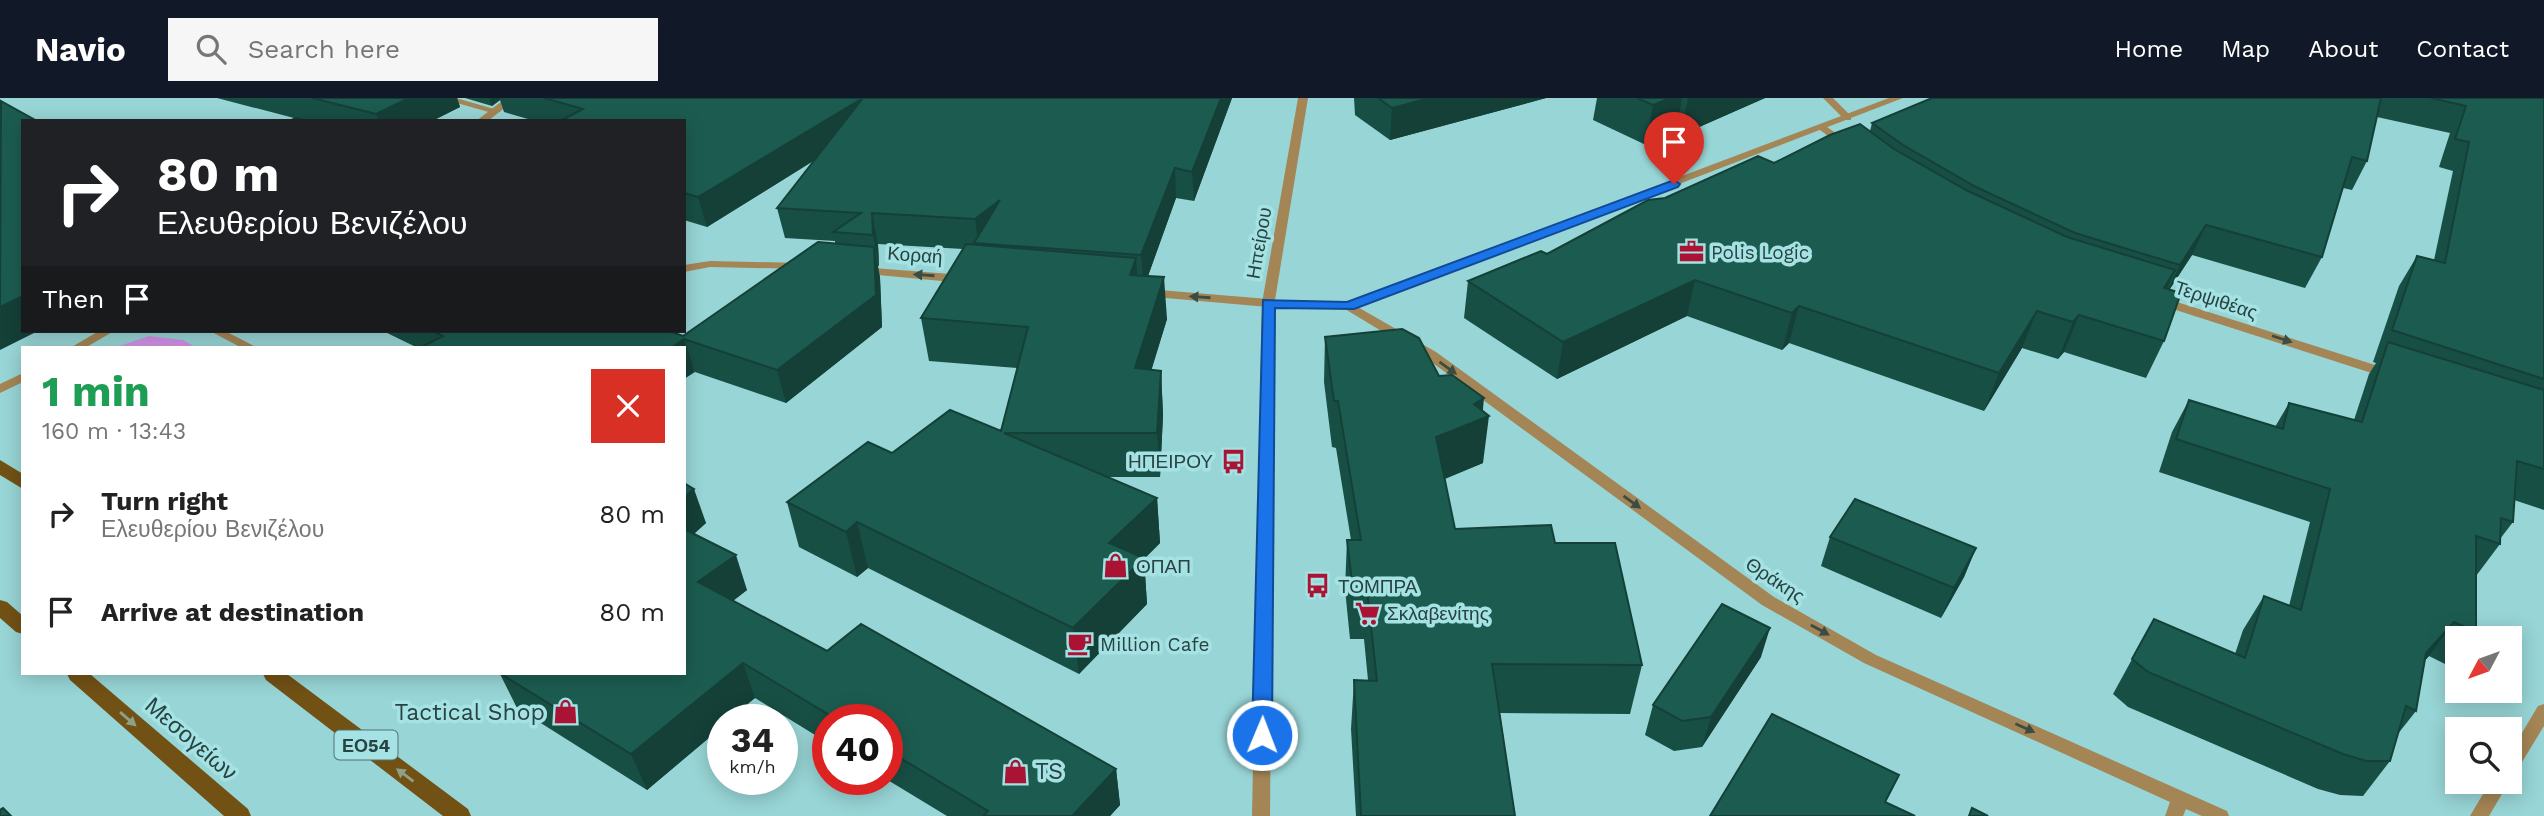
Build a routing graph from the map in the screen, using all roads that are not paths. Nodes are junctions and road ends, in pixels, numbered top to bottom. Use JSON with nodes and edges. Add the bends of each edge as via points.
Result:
{"nodes":[{"id":1,"x":444,"y":98,"type":"edge"},
{"id":2,"x":512,"y":98,"type":"edge"},
{"id":3,"x":1303,"y":98,"type":"edge"},
{"id":4,"x":1828,"y":98,"type":"edge"},
{"id":5,"x":1898,"y":98,"type":"edge"},
{"id":6,"x":496,"y":111,"type":"junction"},
{"id":7,"x":1848,"y":118,"type":"junction"},
{"id":8,"x":484,"y":119,"type":"edge"},
{"id":9,"x":1824,"y":128,"type":"junction"},
{"id":10,"x":1861,"y":156,"type":"edge"},
{"id":11,"x":816,"y":267,"type":"edge"},
{"id":12,"x":686,"y":269,"type":"edge"},
{"id":13,"x":844,"y":269,"type":"edge"},
{"id":14,"x":982,"y":280,"type":"edge"},
{"id":15,"x":1133,"y":292,"type":"edge"},
{"id":16,"x":2150,"y":297,"type":"edge"},
{"id":17,"x":1268,"y":303,"type":"junction"},
{"id":18,"x":1349,"y":306,"type":"junction"},
{"id":19,"x":104,"y":333,"type":"edge"},
{"id":20,"x":220,"y":333,"type":"edge"},
{"id":21,"x":80,"y":346,"type":"edge"},
{"id":22,"x":248,"y":346,"type":"edge"},
{"id":23,"x":2400,"y":377,"type":"edge"},
{"id":24,"x":21,"y":378,"type":"edge"},
{"id":25,"x":0,"y":389,"type":"edge"},
{"id":26,"x":0,"y":466,"type":"edge"},
{"id":27,"x":21,"y":482,"type":"edge"},
{"id":28,"x":0,"y":607,"type":"edge"},
{"id":29,"x":21,"y":625,"type":"edge"},
{"id":30,"x":78,"y":675,"type":"edge"},
{"id":31,"x":274,"y":675,"type":"edge"},
{"id":32,"x":2544,"y":711,"type":"edge"},
{"id":33,"x":2522,"y":747,"type":"edge"},
{"id":34,"x":2493,"y":794,"type":"edge"},
{"id":35,"x":2180,"y":797,"type":"junction"},
{"id":36,"x":240,"y":816,"type":"edge"},
{"id":37,"x":460,"y":816,"type":"edge"},
{"id":38,"x":1261,"y":816,"type":"edge"},
{"id":39,"x":2174,"y":816,"type":"edge"},
{"id":40,"x":2221,"y":816,"type":"edge"},
{"id":41,"x":2479,"y":816,"type":"edge"}],
"edges":[{"from":1,"to":6,"type":"street"},
{"from":2,"to":6,"type":"street"},
{"from":3,"to":17,"type":"street","name":"Ηπείρου"},
{"from":4,"to":7,"type":"street"},
{"from":5,"to":7,"type":"street"},
{"from":6,"to":8,"type":"street"},
{"from":7,"to":9,"type":"street"},
{"from":9,"to":10,"type":"street"},
{"from":9,"to":18,"type":"street"},
{"from":11,"to":12,"type":"street","via":[[709,264]]},
{"from":14,"to":13,"type":"street","name":"Κοραή","one_way":true},
{"from":17,"to":15,"type":"street","one_way":true},
{"from":16,"to":23,"type":"street","name":"Τερψιθέας","one_way":true},
{"from":17,"to":18,"type":"street"},
{"from":17,"to":38,"type":"street","name":"Ηπείρου"},
{"from":18,"to":35,"type":"street","name":"Θράκης","one_way":true,"via":[[1431,355],[1768,601],[1870,659]]},
{"from":19,"to":21,"type":"street"},
{"from":20,"to":22,"type":"street"},
{"from":24,"to":25,"type":"street"},
{"from":26,"to":27,"type":"main road"},
{"from":28,"to":29,"type":"main road"},
{"from":30,"to":36,"type":"main road","name":"Μεσογείων","one_way":true},
{"from":37,"to":31,"type":"main road","number":"ΕΟ54","one_way":true},
{"from":32,"to":33,"type":"street"},
{"from":34,"to":41,"type":"street"},
{"from":35,"to":39,"type":"street"},
{"from":35,"to":40,"type":"street","name":"Θράκης"}]}
